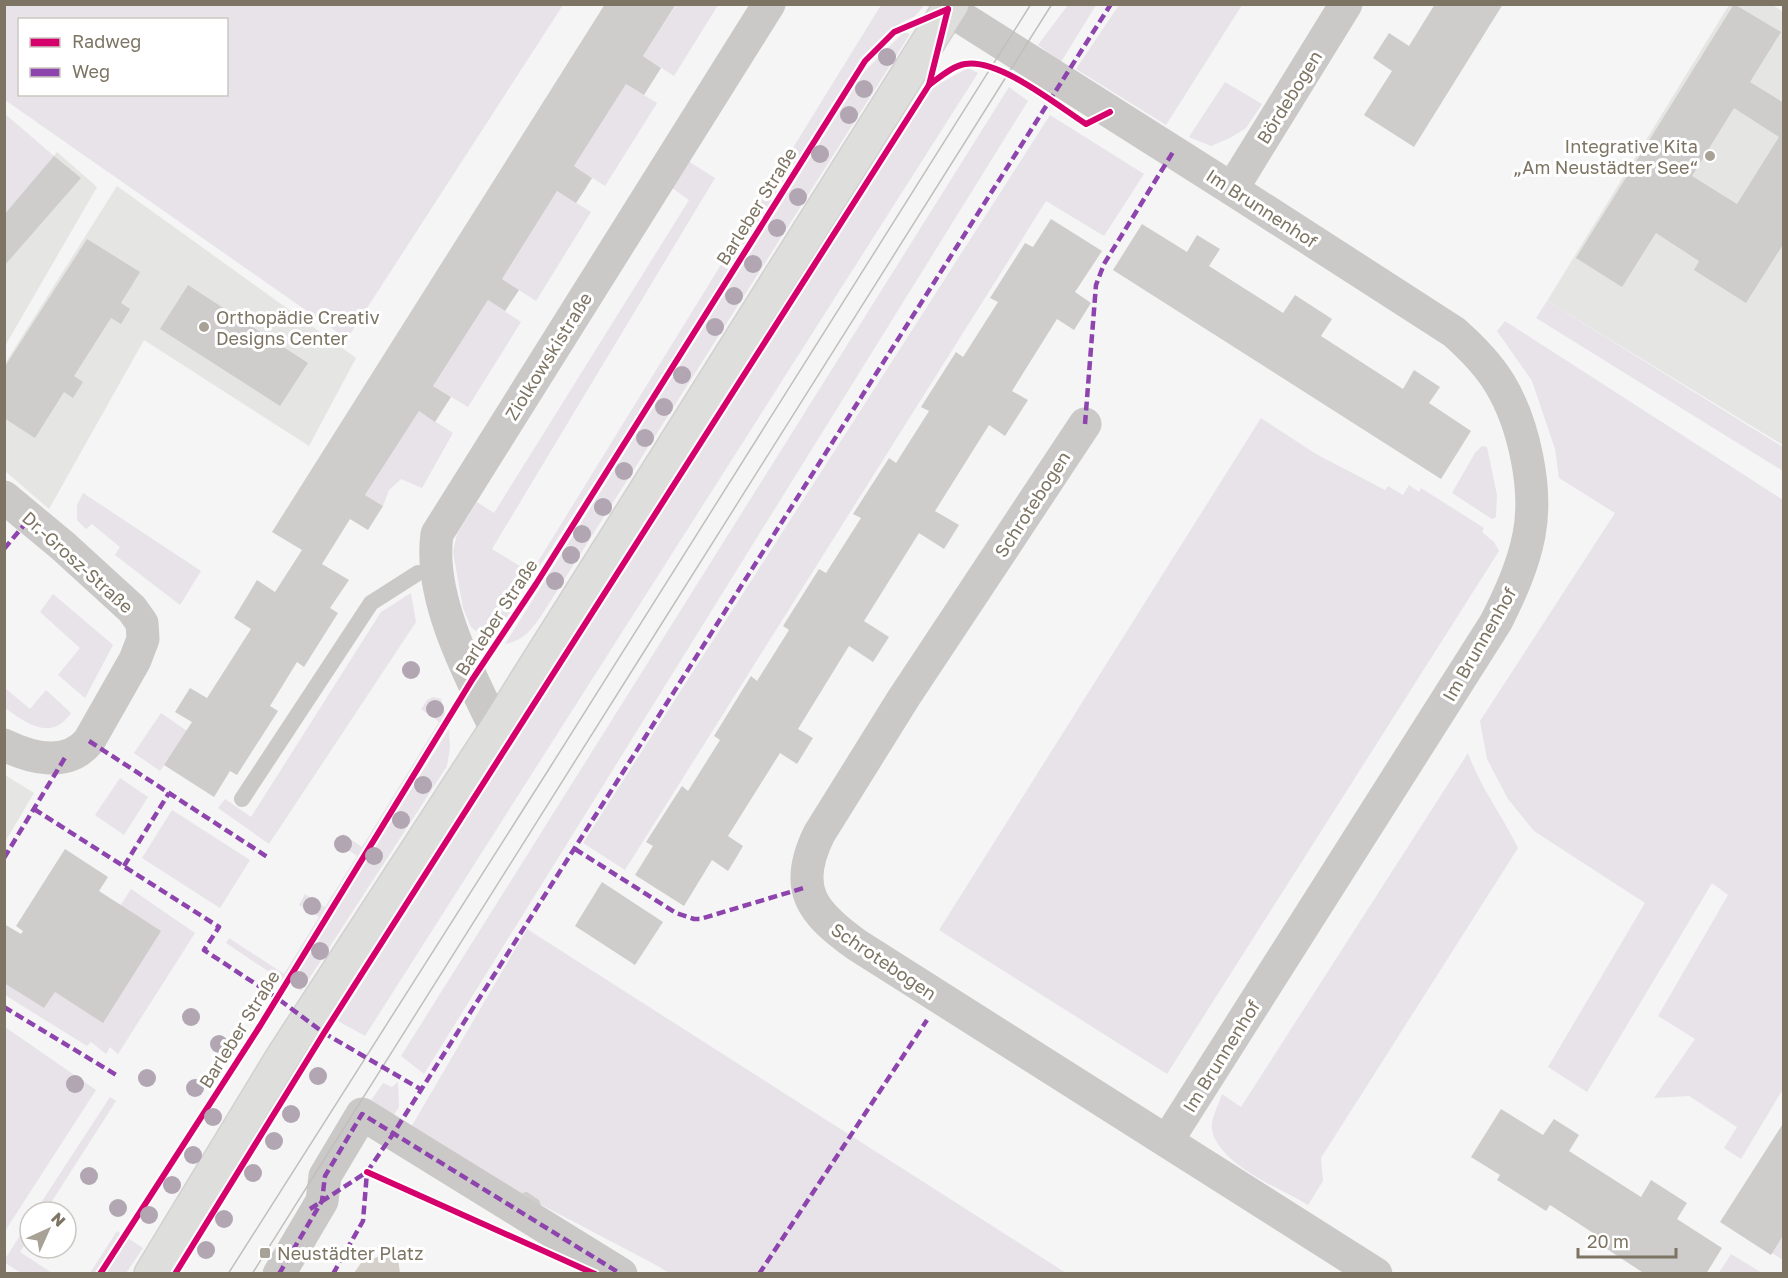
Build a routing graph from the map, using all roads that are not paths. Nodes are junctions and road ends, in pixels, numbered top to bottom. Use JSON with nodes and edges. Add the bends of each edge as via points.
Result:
{"nodes":[{"id":1,"x":769,"y":4,"type":"edge"},
{"id":2,"x":1346,"y":4,"type":"edge"},
{"id":3,"x":950,"y":7,"type":"edge"},
{"id":4,"x":1232,"y":189,"type":"junction"},
{"id":5,"x":1085,"y":424,"type":"dead end"},
{"id":6,"x":4,"y":497,"type":"edge"},
{"id":7,"x":418,"y":573,"type":"dead end"},
{"id":8,"x":496,"y":729,"type":"junction"},
{"id":9,"x":4,"y":745,"type":"edge"},
{"id":10,"x":242,"y":799,"type":"dead end"},
{"id":11,"x":1167,"y":1141,"type":"junction"},
{"id":12,"x":151,"y":1274,"type":"edge"},
{"id":13,"x":279,"y":1274,"type":"edge"},
{"id":14,"x":621,"y":1274,"type":"edge"},
{"id":15,"x":1376,"y":1274,"type":"edge"}],
"edges":[{"from":1,"to":8,"type":"street","name":"Ziolkowskistraße","via":[[437,534],[438,576],[445,610]]},
{"from":2,"to":4,"type":"street","name":"Bördebogen"},
{"from":3,"to":4,"type":"street","name":"Im Brunnenhof"},
{"from":3,"to":8,"type":"street"},
{"from":4,"to":11,"type":"street","name":"Im Brunnenhof","via":[[1454,332],[1477,354],[1499,382],[1513,412],[1528,463],[1531,516],[1519,573],[1496,622]]},
{"from":5,"to":11,"type":"street","name":"Schrotebogen","via":[[903,699],[819,834],[810,858],[807,887],[820,915],[831,927]]},
{"from":6,"to":9,"type":"street","name":"Dr.-Grosz-Straße","via":[[132,609],[142,623],[144,635],[131,668],[81,749],[48,758]]},
{"from":7,"to":10,"type":"lane","via":[[371,603]]},
{"from":8,"to":12,"type":"street","via":[[282,1058]]},
{"from":11,"to":15,"type":"street","name":"Schrotebogen"},
{"from":13,"to":14,"type":"street","via":[[322,1201],[325,1176],[362,1114]]}]}
